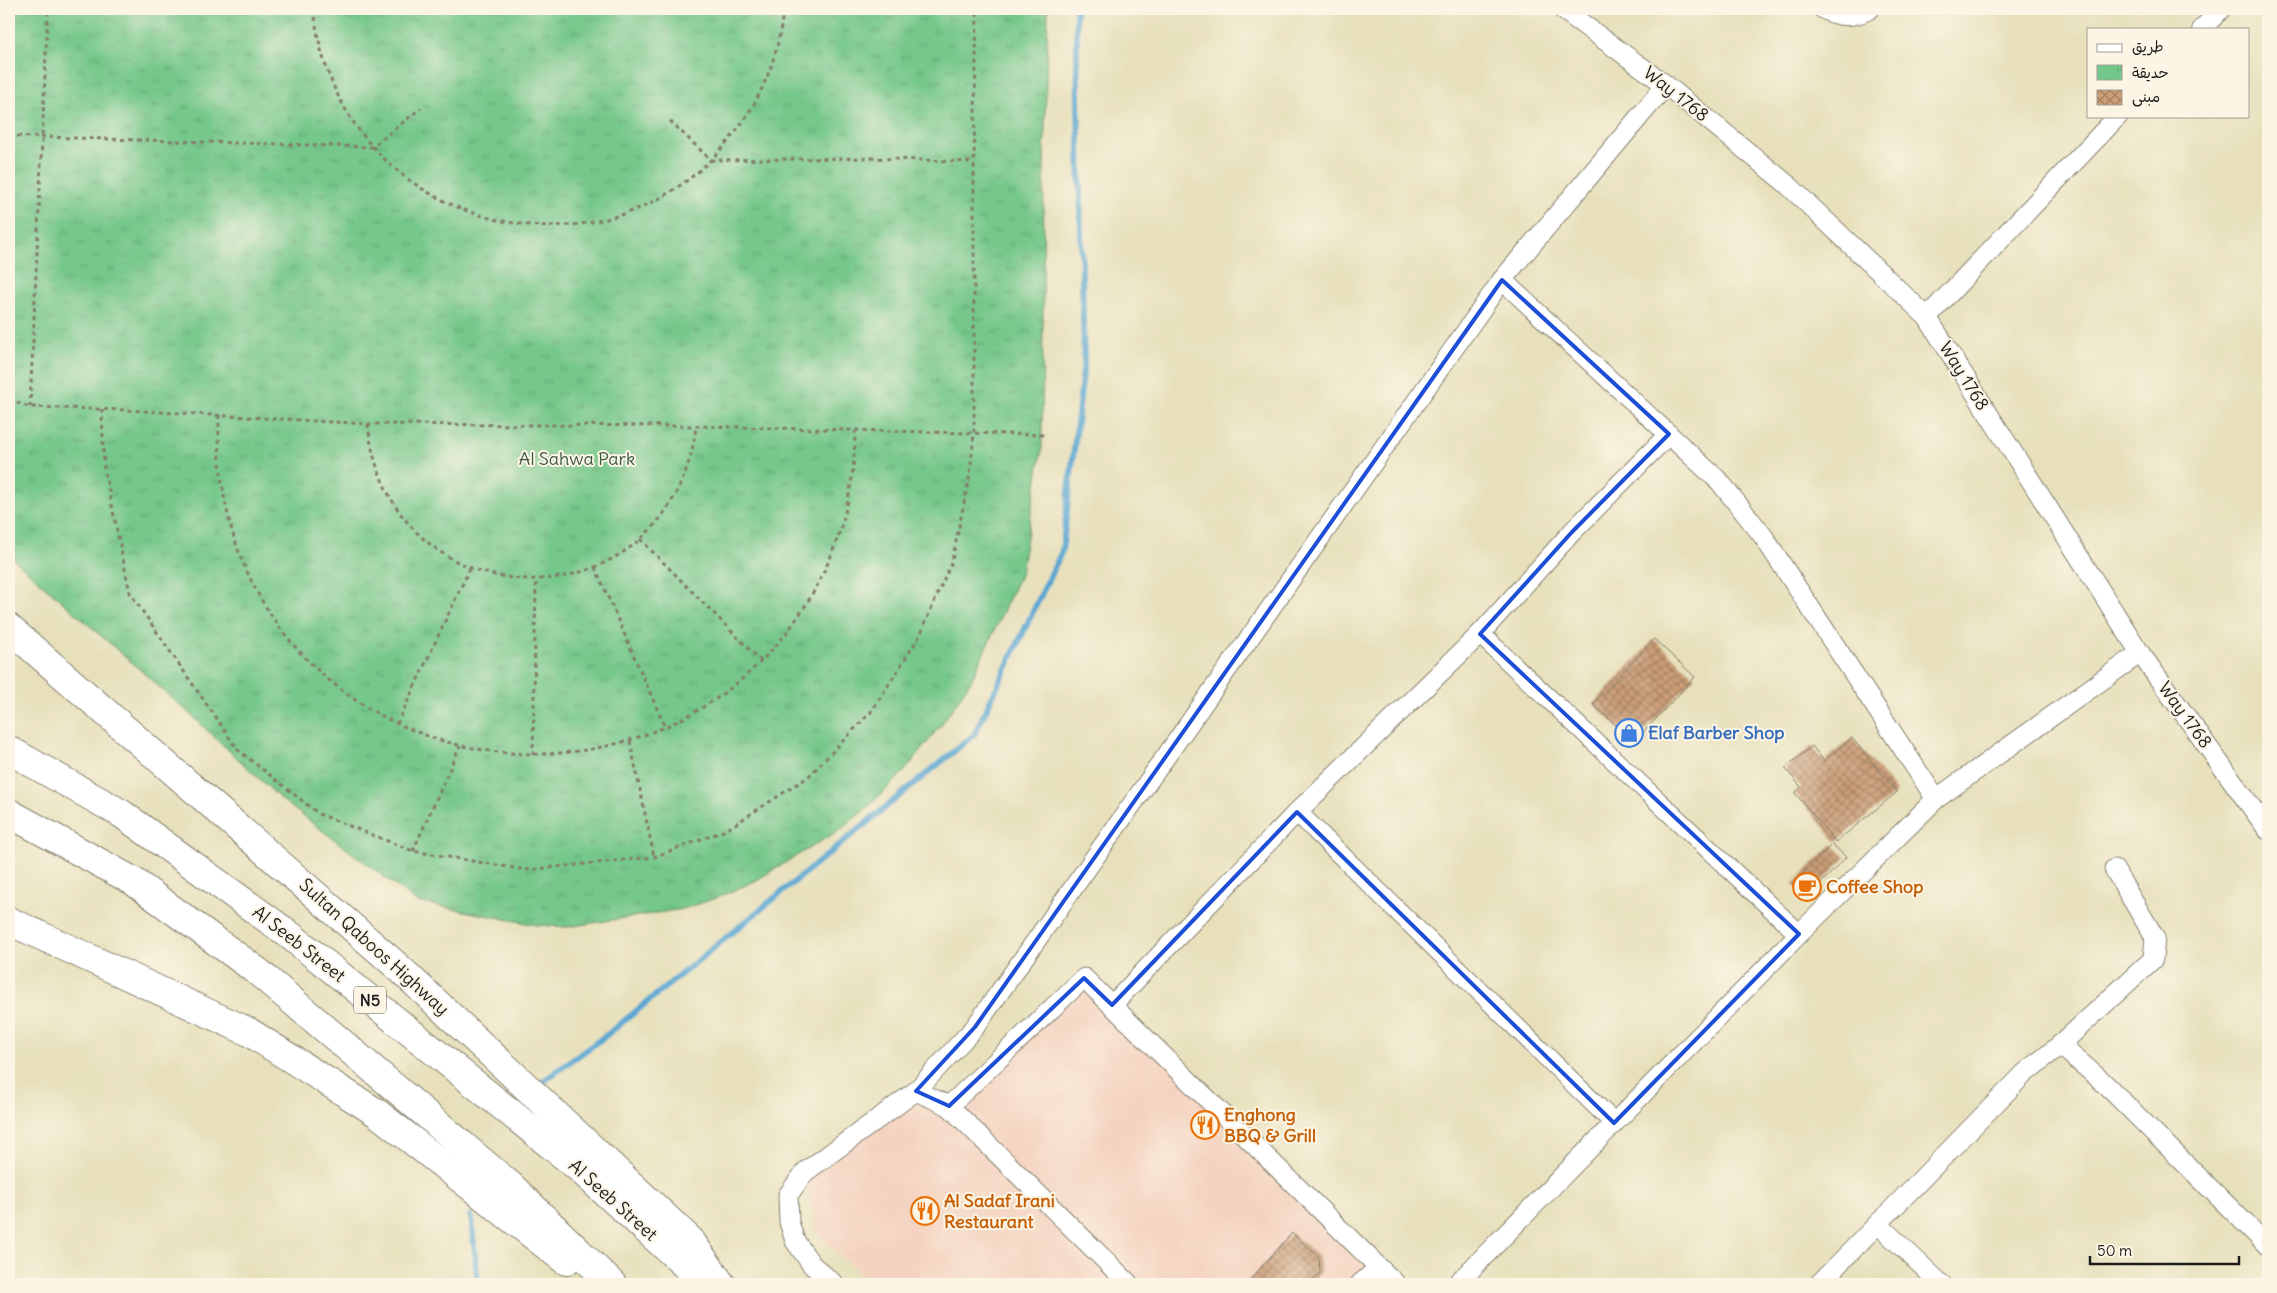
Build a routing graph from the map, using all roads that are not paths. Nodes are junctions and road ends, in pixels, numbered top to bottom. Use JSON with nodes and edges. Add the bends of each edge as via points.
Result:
{"nodes":[{"id":1,"x":1562,"y":9,"type":"edge"},
{"id":2,"x":1823,"y":9,"type":"edge"},
{"id":3,"x":1870,"y":9,"type":"edge"},
{"id":4,"x":2221,"y":9,"type":"edge"},
{"id":5,"x":2203,"y":28,"type":"edge"},
{"id":6,"x":1666,"y":85,"type":"junction"},
{"id":7,"x":2116,"y":118,"type":"edge"},
{"id":8,"x":1502,"y":280,"type":"junction"},
{"id":9,"x":1926,"y":317,"type":"junction"},
{"id":10,"x":1669,"y":434,"type":"junction"},
{"id":11,"x":9,"y":628,"type":"edge"},
{"id":12,"x":1480,"y":634,"type":"junction"},
{"id":13,"x":2140,"y":653,"type":"junction"},
{"id":14,"x":9,"y":750,"type":"edge"},
{"id":15,"x":1936,"y":799,"type":"junction"},
{"id":16,"x":1297,"y":812,"type":"junction"},
{"id":17,"x":9,"y":813,"type":"edge"},
{"id":18,"x":2268,"y":830,"type":"edge"},
{"id":19,"x":2114,"y":869,"type":"dead end"},
{"id":20,"x":9,"y":921,"type":"edge"},
{"id":21,"x":1799,"y":934,"type":"junction"},
{"id":22,"x":1112,"y":1005,"type":"junction"},
{"id":23,"x":2060,"y":1044,"type":"junction"},
{"id":24,"x":916,"y":1091,"type":"junction"},
{"id":25,"x":949,"y":1106,"type":"junction"},
{"id":26,"x":1614,"y":1123,"type":"junction"},
{"id":27,"x":1879,"y":1225,"type":"junction"},
{"id":28,"x":2268,"y":1246,"type":"edge"},
{"id":29,"x":1378,"y":1268,"type":"junction"},
{"id":30,"x":595,"y":1284,"type":"edge"},
{"id":31,"x":612,"y":1284,"type":"edge"},
{"id":32,"x":706,"y":1284,"type":"edge"},
{"id":33,"x":721,"y":1284,"type":"edge"},
{"id":34,"x":834,"y":1284,"type":"edge"},
{"id":35,"x":1129,"y":1284,"type":"edge"},
{"id":36,"x":1360,"y":1284,"type":"edge"},
{"id":37,"x":1396,"y":1284,"type":"edge"},
{"id":38,"x":1457,"y":1284,"type":"edge"},
{"id":39,"x":1819,"y":1284,"type":"edge"},
{"id":40,"x":1941,"y":1284,"type":"edge"}],
"edges":[{"from":1,"to":6,"type":"street","name":"Way 1768"},
{"from":2,"to":3,"type":"street","via":[[1847,17]]},
{"from":4,"to":5,"type":"street"},
{"from":6,"to":8,"type":"street"},
{"from":6,"to":9,"type":"street","name":"Way 1768","via":[[1788,185]]},
{"from":7,"to":9,"type":"street"},
{"from":8,"to":10,"type":"street"},
{"from":8,"to":24,"type":"street","via":[[976,1027]]},
{"from":9,"to":13,"type":"street","name":"Way 1768"},
{"from":10,"to":12,"type":"street","via":[[1572,532]]},
{"from":10,"to":15,"type":"street","via":[[1720,482],[1764,536]]},
{"from":11,"to":33,"type":"highway","name":"Sultan Qaboos Highway","number":"N5","via":[[398,967],[690,1240]]},
{"from":12,"to":16,"type":"street"},
{"from":12,"to":21,"type":"street"},
{"from":13,"to":15,"type":"street"},
{"from":13,"to":18,"type":"street","name":"Way 1768"},
{"from":14,"to":32,"type":"highway","name":"Al Seeb Street","number":"N5","via":[[122,814],[287,933],[573,1163]]},
{"from":15,"to":21,"type":"street"},
{"from":16,"to":22,"type":"street"},
{"from":16,"to":26,"type":"street"},
{"from":17,"to":31,"type":"highway","via":[[133,882],[257,971],[512,1187]]},
{"from":19,"to":23,"type":"street","via":[[2155,938],[2153,959]]},
{"from":20,"to":30,"type":"highway","via":[[249,1032],[377,1113]]},
{"from":21,"to":26,"type":"street"},
{"from":22,"to":25,"type":"street","via":[[1084,978]]},
{"from":22,"to":29,"type":"street"},
{"from":23,"to":27,"type":"street","via":[[2025,1073]]},
{"from":23,"to":28,"type":"street","via":[[2103,1082]]},
{"from":24,"to":25,"type":"street"},
{"from":24,"to":34,"type":"street","via":[[805,1172],[788,1195],[788,1222],[795,1242],[812,1265]]},
{"from":25,"to":35,"type":"street"},
{"from":26,"to":38,"type":"street"},
{"from":27,"to":39,"type":"street"},
{"from":27,"to":40,"type":"street"},
{"from":29,"to":36,"type":"street"},
{"from":29,"to":37,"type":"street"}]}
